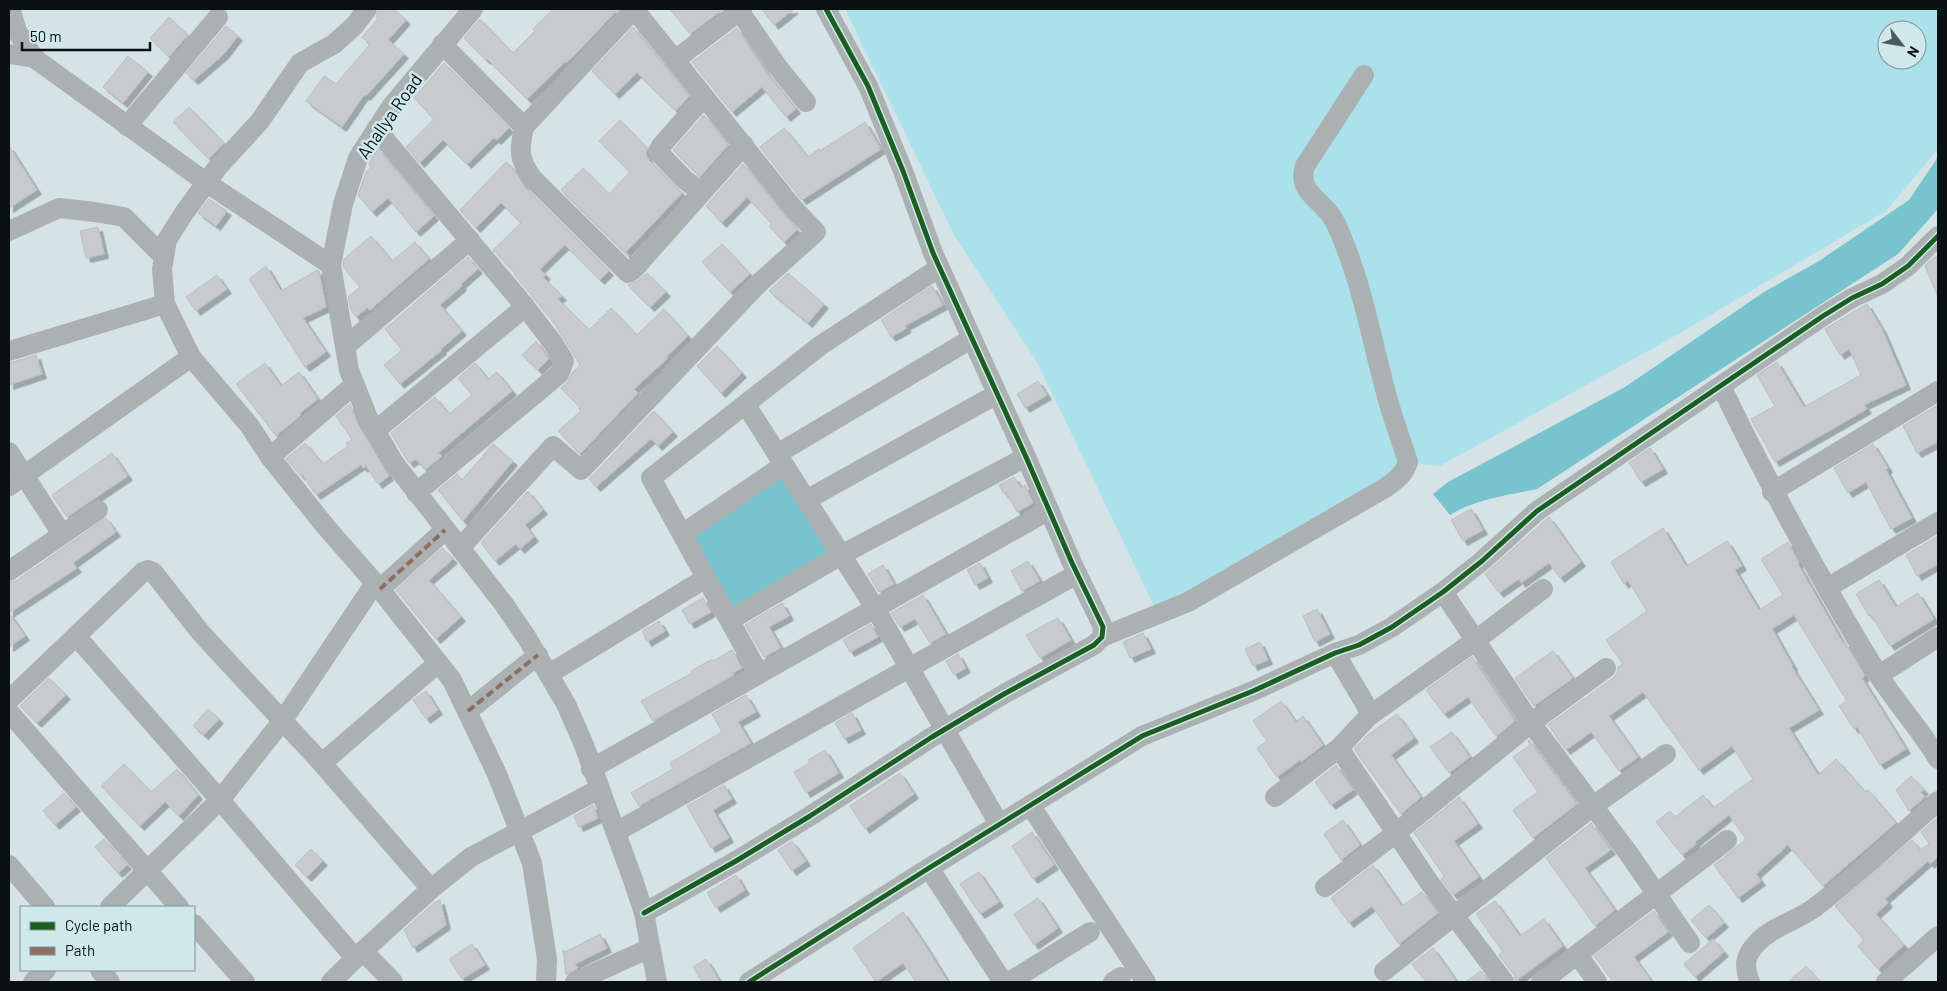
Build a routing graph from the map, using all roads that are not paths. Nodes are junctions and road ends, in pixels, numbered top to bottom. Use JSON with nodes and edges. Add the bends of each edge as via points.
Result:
{"nodes":[{"id":1,"x":367,"y":9,"type":"edge"},
{"id":2,"x":473,"y":9,"type":"edge"},
{"id":3,"x":740,"y":9,"type":"edge"},
{"id":4,"x":826,"y":9,"type":"edge"},
{"id":5,"x":12,"y":14,"type":"edge"},
{"id":6,"x":218,"y":18,"type":"dead end"},
{"id":7,"x":442,"y":44,"type":"junction"},
{"id":8,"x":9,"y":54,"type":"edge"},
{"id":9,"x":34,"y":58,"type":"junction"},
{"id":10,"x":675,"y":60,"type":"junction"},
{"id":11,"x":1364,"y":75,"type":"dead end"},
{"id":12,"x":704,"y":97,"type":"junction"},
{"id":13,"x":806,"y":102,"type":"dead end"},
{"id":14,"x":127,"y":126,"type":"junction"},
{"id":15,"x":524,"y":126,"type":"junction"},
{"id":16,"x":376,"y":129,"type":"junction"},
{"id":17,"x":744,"y":145,"type":"junction"},
{"id":18,"x":207,"y":183,"type":"junction"},
{"id":19,"x":701,"y":192,"type":"junction"},
{"id":20,"x":9,"y":231,"type":"edge"},
{"id":21,"x":1938,"y":236,"type":"edge"},
{"id":22,"x":470,"y":240,"type":"junction"},
{"id":23,"x":164,"y":257,"type":"junction"},
{"id":24,"x":331,"y":266,"type":"junction"},
{"id":25,"x":939,"y":268,"type":"junction"},
{"id":26,"x":165,"y":304,"type":"junction"},
{"id":27,"x":526,"y":307,"type":"junction"},
{"id":28,"x":971,"y":339,"type":"junction"},
{"id":29,"x":346,"y":346,"type":"junction"},
{"id":30,"x":9,"y":351,"type":"edge"},
{"id":31,"x":190,"y":357,"type":"junction"},
{"id":32,"x":354,"y":385,"type":"junction"},
{"id":33,"x":1720,"y":386,"type":"junction"},
{"id":34,"x":1938,"y":391,"type":"edge"},
{"id":35,"x":997,"y":394,"type":"junction"},
{"id":36,"x":746,"y":405,"type":"junction"},
{"id":37,"x":376,"y":431,"type":"junction"},
{"id":38,"x":9,"y":452,"type":"edge"},
{"id":39,"x":270,"y":457,"type":"junction"},
{"id":40,"x":1026,"y":457,"type":"junction"},
{"id":41,"x":781,"y":460,"type":"junction"},
{"id":42,"x":16,"y":481,"type":"edge"},
{"id":43,"x":1772,"y":492,"type":"junction"},
{"id":44,"x":416,"y":493,"type":"junction"},
{"id":45,"x":806,"y":500,"type":"junction"},
{"id":46,"x":98,"y":510,"type":"dead end"},
{"id":47,"x":1049,"y":510,"type":"junction"},
{"id":48,"x":1938,"y":522,"type":"edge"},
{"id":49,"x":445,"y":530,"type":"junction"},
{"id":50,"x":62,"y":534,"type":"junction"},
{"id":51,"x":682,"y":534,"type":"junction"},
{"id":52,"x":460,"y":548,"type":"junction"},
{"id":53,"x":842,"y":555,"type":"junction"},
{"id":54,"x":9,"y":571,"type":"edge"},
{"id":55,"x":1076,"y":574,"type":"junction"},
{"id":56,"x":706,"y":578,"type":"junction"},
{"id":57,"x":377,"y":586,"type":"junction"},
{"id":58,"x":1827,"y":588,"type":"junction"},
{"id":59,"x":1543,"y":589,"type":"dead end"},
{"id":60,"x":1443,"y":592,"type":"junction"},
{"id":61,"x":875,"y":608,"type":"junction"},
{"id":62,"x":730,"y":620,"type":"junction"},
{"id":63,"x":76,"y":636,"type":"junction"},
{"id":64,"x":1102,"y":637,"type":"junction"},
{"id":65,"x":1938,"y":637,"type":"edge"},
{"id":66,"x":1476,"y":640,"type":"junction"},
{"id":67,"x":1335,"y":653,"type":"junction"},
{"id":68,"x":538,"y":655,"type":"junction"},
{"id":69,"x":438,"y":663,"type":"junction"},
{"id":70,"x":910,"y":667,"type":"junction"},
{"id":71,"x":1606,"y":668,"type":"dead end"},
{"id":72,"x":549,"y":674,"type":"junction"},
{"id":73,"x":759,"y":674,"type":"junction"},
{"id":74,"x":1879,"y":676,"type":"junction"},
{"id":75,"x":12,"y":689,"type":"edge"},
{"id":76,"x":468,"y":711,"type":"junction"},
{"id":77,"x":9,"y":712,"type":"edge"},
{"id":78,"x":1369,"y":716,"type":"junction"},
{"id":79,"x":283,"y":720,"type":"junction"},
{"id":80,"x":1531,"y":723,"type":"junction"},
{"id":81,"x":945,"y":730,"type":"junction"},
{"id":82,"x":1339,"y":748,"type":"junction"},
{"id":83,"x":1666,"y":754,"type":"dead end"},
{"id":84,"x":1938,"y":759,"type":"edge"},
{"id":85,"x":322,"y":763,"type":"junction"},
{"id":86,"x":592,"y":769,"type":"junction"},
{"id":87,"x":599,"y":789,"type":"junction"},
{"id":88,"x":1275,"y":797,"type":"dead end"},
{"id":89,"x":220,"y":800,"type":"junction"},
{"id":90,"x":1938,"y":801,"type":"edge"},
{"id":91,"x":1030,"y":805,"type":"junction"},
{"id":92,"x":1593,"y":806,"type":"junction"},
{"id":93,"x":1000,"y":824,"type":"junction"},
{"id":94,"x":520,"y":830,"type":"junction"},
{"id":95,"x":616,"y":832,"type":"junction"},
{"id":96,"x":1396,"y":833,"type":"junction"},
{"id":97,"x":1727,"y":840,"type":"dead end"},
{"id":98,"x":9,"y":866,"type":"edge"},
{"id":99,"x":929,"y":868,"type":"junction"},
{"id":100,"x":147,"y":871,"type":"junction"},
{"id":101,"x":1326,"y":887,"type":"dead end"},
{"id":102,"x":432,"y":889,"type":"junction"},
{"id":103,"x":1657,"y":894,"type":"junction"},
{"id":104,"x":44,"y":906,"type":"edge"},
{"id":105,"x":111,"y":906,"type":"edge"},
{"id":106,"x":178,"y":906,"type":"edge"},
{"id":107,"x":644,"y":913,"type":"junction"},
{"id":108,"x":1454,"y":916,"type":"junction"},
{"id":109,"x":195,"y":925,"type":"edge"},
{"id":110,"x":1090,"y":932,"type":"dead end"},
{"id":111,"x":1938,"y":936,"type":"edge"},
{"id":112,"x":1690,"y":943,"type":"dead end"},
{"id":113,"x":650,"y":948,"type":"junction"},
{"id":114,"x":359,"y":954,"type":"junction"},
{"id":115,"x":1578,"y":955,"type":"junction"},
{"id":116,"x":45,"y":971,"type":"edge"},
{"id":117,"x":101,"y":971,"type":"edge"},
{"id":118,"x":1384,"y":971,"type":"dead end"},
{"id":119,"x":33,"y":982,"type":"edge"},
{"id":120,"x":110,"y":982,"type":"edge"},
{"id":121,"x":245,"y":982,"type":"edge"},
{"id":122,"x":331,"y":982,"type":"edge"},
{"id":123,"x":394,"y":982,"type":"edge"},
{"id":124,"x":546,"y":982,"type":"edge"},
{"id":125,"x":576,"y":982,"type":"edge"},
{"id":126,"x":657,"y":982,"type":"edge"},
{"id":127,"x":749,"y":982,"type":"edge"},
{"id":128,"x":1002,"y":982,"type":"edge"},
{"id":129,"x":1009,"y":982,"type":"edge"},
{"id":130,"x":1146,"y":982,"type":"edge"},
{"id":131,"x":1504,"y":982,"type":"edge"},
{"id":132,"x":1541,"y":982,"type":"edge"},
{"id":133,"x":1597,"y":982,"type":"edge"},
{"id":134,"x":1750,"y":982,"type":"edge"},
{"id":135,"x":1886,"y":982,"type":"edge"}],
"edges":[{"from":1,"to":18,"type":"street","via":[[334,44],[300,64],[260,121]]},
{"from":2,"to":7,"type":"street","name":"Ahallya Road"},
{"from":3,"to":10,"type":"street"},
{"from":3,"to":13,"type":"street","via":[[777,66]]},
{"from":4,"to":25,"type":"street","via":[[868,86]]},
{"from":5,"to":9,"type":"street","via":[[17,31]]},
{"from":6,"to":14,"type":"street"},
{"from":7,"to":15,"type":"street"},
{"from":7,"to":16,"type":"street","name":"Ahallya Road"},
{"from":8,"to":9,"type":"street"},
{"from":9,"to":14,"type":"street"},
{"from":10,"to":12,"type":"street"},
{"from":10,"to":15,"type":"street","via":[[634,9]]},
{"from":11,"to":64,"type":"street","via":[[1305,166],[1302,176],[1304,186],[1335,221],[1361,293],[1385,389],[1408,462],[1405,471],[1385,488],[1188,602]]},
{"from":12,"to":17,"type":"street"},
{"from":12,"to":19,"type":"street","via":[[658,152],[684,180]]},
{"from":14,"to":18,"type":"street"},
{"from":15,"to":19,"type":"street","via":[[520,143],[524,168],[628,273]]},
{"from":16,"to":22,"type":"street"},
{"from":16,"to":24,"type":"street","name":"Ahallya Road","via":[[358,158],[343,204]]},
{"from":17,"to":19,"type":"street"},
{"from":17,"to":52,"type":"street","via":[[816,232],[757,285],[581,470],[553,446]]},
{"from":18,"to":23,"type":"street","via":[[167,240]]},
{"from":18,"to":24,"type":"street"},
{"from":20,"to":23,"type":"street","via":[[59,208],[95,212],[124,217]]},
{"from":21,"to":33,"type":"street","via":[[1908,266],[1882,284],[1823,316]]},
{"from":22,"to":27,"type":"street"},
{"from":22,"to":29,"type":"street"},
{"from":23,"to":26,"type":"street"},
{"from":24,"to":29,"type":"street","name":"Ahallya Road"},
{"from":25,"to":28,"type":"street"},
{"from":25,"to":36,"type":"street","via":[[821,345]]},
{"from":26,"to":30,"type":"street"},
{"from":26,"to":31,"type":"street"},
{"from":27,"to":37,"type":"street"},
{"from":27,"to":44,"type":"street","via":[[564,360],[559,374]]},
{"from":28,"to":35,"type":"street"},
{"from":28,"to":41,"type":"street"},
{"from":29,"to":32,"type":"street","name":"Ahallya Road"},
{"from":31,"to":39,"type":"street","via":[[249,425]]},
{"from":31,"to":42,"type":"street"},
{"from":32,"to":37,"type":"street","name":"Ahallya Road"},
{"from":32,"to":39,"type":"street"},
{"from":33,"to":43,"type":"street"},
{"from":33,"to":60,"type":"street","via":[[1537,511]]},
{"from":34,"to":43,"type":"street"},
{"from":35,"to":40,"type":"street"},
{"from":35,"to":45,"type":"street"},
{"from":36,"to":41,"type":"street"},
{"from":36,"to":51,"type":"street","via":[[652,475]]},
{"from":37,"to":44,"type":"street","name":"Ahallya Road"},
{"from":38,"to":42,"type":"street"},
{"from":39,"to":57,"type":"street"},
{"from":40,"to":47,"type":"street"},
{"from":40,"to":53,"type":"street"},
{"from":41,"to":45,"type":"street"},
{"from":41,"to":51,"type":"street"},
{"from":42,"to":50,"type":"street"},
{"from":43,"to":58,"type":"street"},
{"from":44,"to":49,"type":"street","name":"Ahallya Road"},
{"from":45,"to":53,"type":"street"},
{"from":46,"to":50,"type":"street"},
{"from":47,"to":55,"type":"street"},
{"from":47,"to":61,"type":"street"},
{"from":48,"to":58,"type":"street"},
{"from":49,"to":52,"type":"street","name":"Ahallya Road"},
{"from":49,"to":57,"type":"street"},
{"from":50,"to":54,"type":"street"},
{"from":51,"to":56,"type":"street"},
{"from":52,"to":68,"type":"street","name":"Ahallya Road"},
{"from":53,"to":61,"type":"street"},
{"from":53,"to":62,"type":"street"},
{"from":55,"to":64,"type":"street","via":[[1103,627]]},
{"from":55,"to":70,"type":"street"},
{"from":56,"to":62,"type":"street"},
{"from":56,"to":72,"type":"street"},
{"from":57,"to":69,"type":"street"},
{"from":57,"to":79,"type":"street"},
{"from":58,"to":74,"type":"street"},
{"from":59,"to":66,"type":"street"},
{"from":60,"to":66,"type":"street"},
{"from":60,"to":67,"type":"street","via":[[1392,627],[1359,645]]},
{"from":61,"to":70,"type":"street"},
{"from":61,"to":73,"type":"street"},
{"from":62,"to":73,"type":"street"},
{"from":63,"to":75,"type":"street"},
{"from":63,"to":79,"type":"street","via":[[148,570],[201,633]]},
{"from":63,"to":89,"type":"street"},
{"from":64,"to":81,"type":"street","via":[[1094,645]]},
{"from":65,"to":74,"type":"street"},
{"from":66,"to":78,"type":"street"},
{"from":66,"to":80,"type":"street"},
{"from":67,"to":78,"type":"street","via":[[1367,707]]},
{"from":67,"to":91,"type":"street","via":[[1253,691],[1142,736]]},
{"from":68,"to":72,"type":"street","name":"Ahallya Road"},
{"from":68,"to":76,"type":"street"},
{"from":69,"to":76,"type":"street","via":[[452,680]]},
{"from":69,"to":85,"type":"street"},
{"from":70,"to":81,"type":"street"},
{"from":70,"to":95,"type":"street"},
{"from":71,"to":80,"type":"street"},
{"from":72,"to":86,"type":"street","name":"Ahallya Road","via":[[566,704]]},
{"from":73,"to":86,"type":"street"},
{"from":74,"to":84,"type":"street"},
{"from":76,"to":94,"type":"street"},
{"from":77,"to":100,"type":"street"},
{"from":78,"to":82,"type":"street"},
{"from":79,"to":85,"type":"street"},
{"from":79,"to":89,"type":"street"},
{"from":80,"to":92,"type":"street"},
{"from":80,"to":96,"type":"street"},
{"from":81,"to":93,"type":"street"},
{"from":81,"to":107,"type":"street","via":[[753,851]]},
{"from":82,"to":88,"type":"street"},
{"from":82,"to":96,"type":"street"},
{"from":83,"to":92,"type":"street"},
{"from":85,"to":102,"type":"street"},
{"from":86,"to":87,"type":"street","name":"Ahallya Road"},
{"from":87,"to":94,"type":"street"},
{"from":87,"to":95,"type":"street","name":"Ahallya Road"},
{"from":89,"to":100,"type":"street"},
{"from":89,"to":114,"type":"street"},
{"from":90,"to":134,"type":"street","via":[[1812,909],[1756,944],[1748,955],[1745,968]]},
{"from":91,"to":93,"type":"street"},
{"from":91,"to":130,"type":"street"},
{"from":92,"to":103,"type":"street"},
{"from":92,"to":108,"type":"street"},
{"from":93,"to":99,"type":"street"},
{"from":94,"to":102,"type":"street","via":[[471,857]]},
{"from":94,"to":124,"type":"street","via":[[532,863],[540,906],[547,959]]},
{"from":95,"to":107,"type":"street","name":"Ahallya Road"},
{"from":96,"to":101,"type":"street"},
{"from":96,"to":108,"type":"street"},
{"from":97,"to":103,"type":"street"},
{"from":98,"to":104,"type":"street"},
{"from":99,"to":127,"type":"street"},
{"from":99,"to":128,"type":"street"},
{"from":100,"to":105,"type":"street"},
{"from":100,"to":106,"type":"street"},
{"from":102,"to":114,"type":"street"},
{"from":103,"to":112,"type":"street"},
{"from":103,"to":115,"type":"street"},
{"from":107,"to":113,"type":"street","name":"Ahallya Road"},
{"from":108,"to":118,"type":"street"},
{"from":108,"to":131,"type":"street"},
{"from":109,"to":121,"type":"street"},
{"from":110,"to":129,"type":"street"},
{"from":111,"to":135,"type":"street"},
{"from":113,"to":125,"type":"street"},
{"from":113,"to":126,"type":"street","name":"Ahallya Road"},
{"from":114,"to":122,"type":"street"},
{"from":114,"to":123,"type":"street"},
{"from":115,"to":132,"type":"street"},
{"from":115,"to":133,"type":"street"},
{"from":116,"to":119,"type":"street"},
{"from":117,"to":120,"type":"street"}]}
